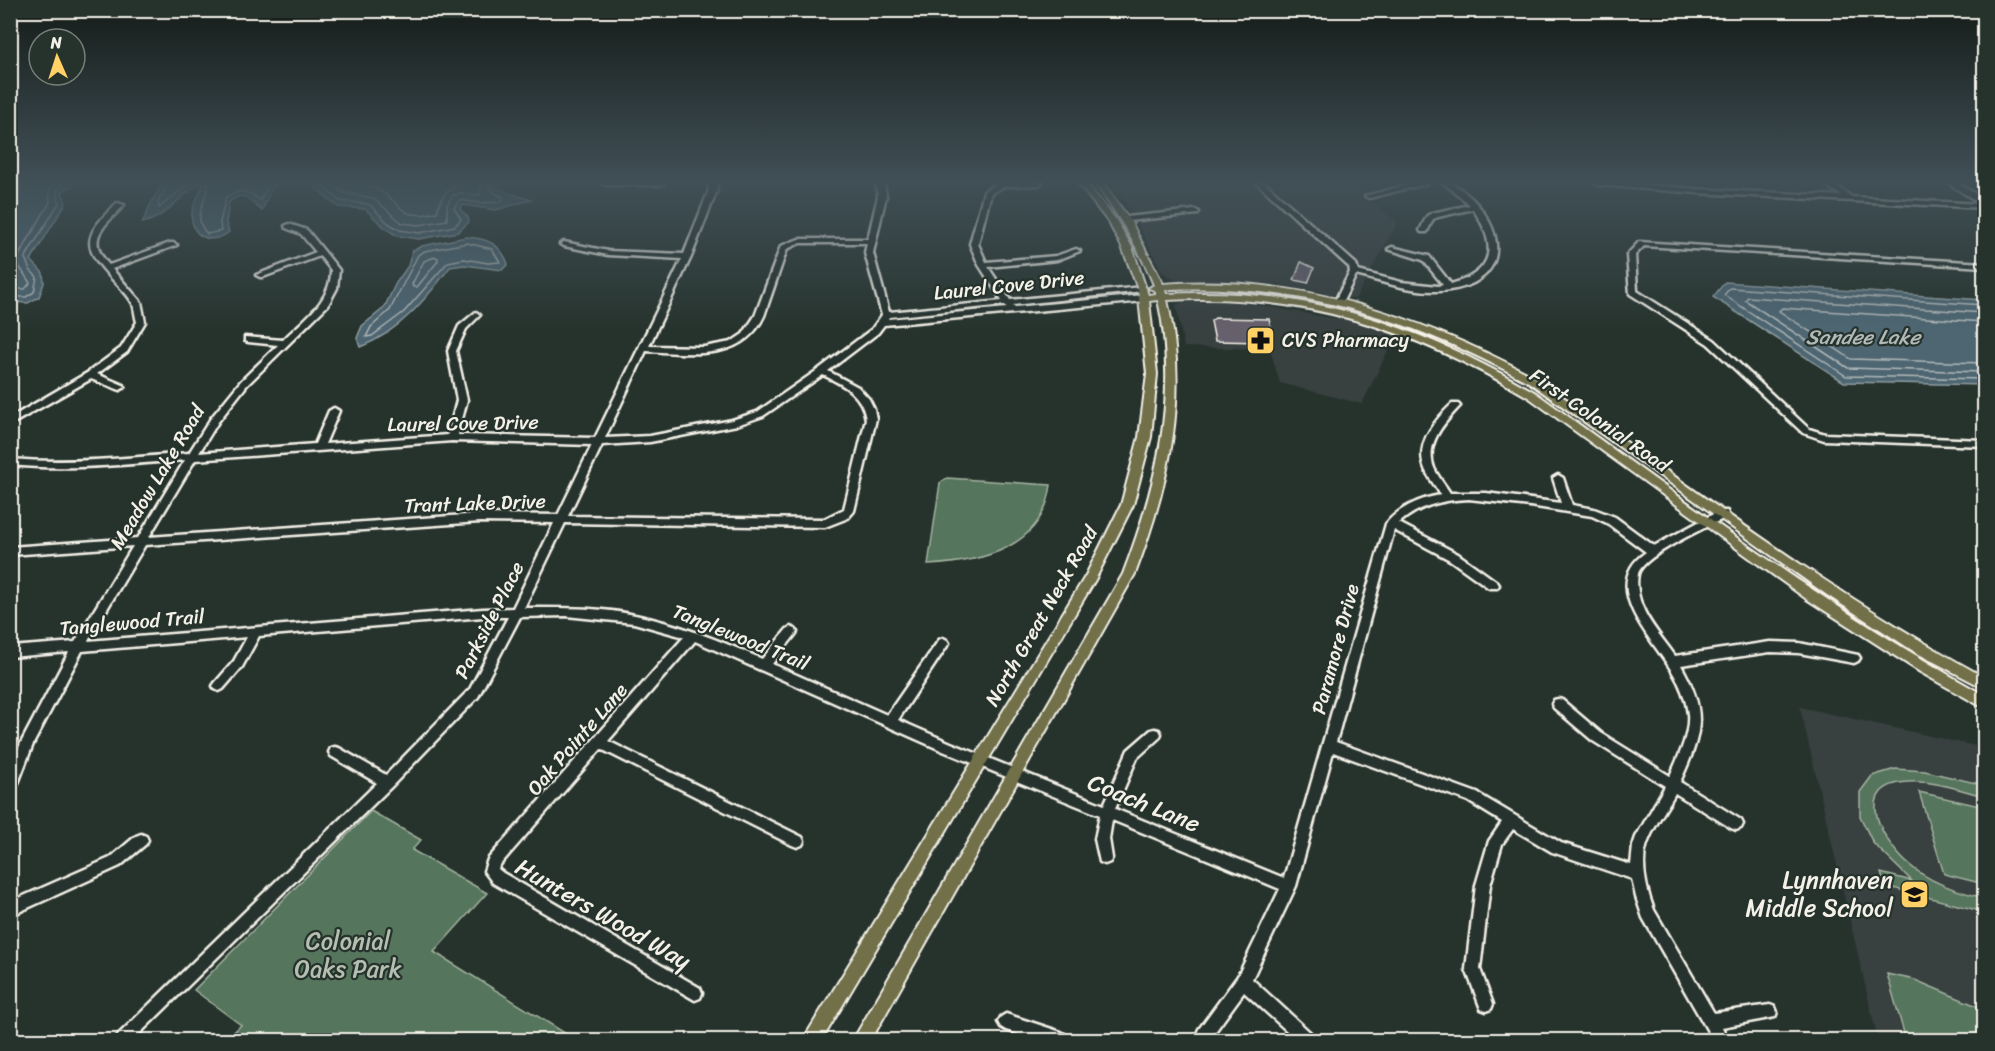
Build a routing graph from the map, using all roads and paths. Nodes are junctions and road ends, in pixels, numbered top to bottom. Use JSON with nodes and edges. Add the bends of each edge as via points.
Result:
{"nodes":[{"id":1,"x":96,"y":232,"type":"edge"},
{"id":2,"x":304,"y":232,"type":"edge"},
{"id":3,"x":697,"y":232,"type":"edge"},
{"id":4,"x":872,"y":232,"type":"edge"},
{"id":5,"x":977,"y":232,"type":"edge"},
{"id":6,"x":1118,"y":232,"type":"edge"},
{"id":7,"x":1133,"y":232,"type":"edge"},
{"id":8,"x":1315,"y":232,"type":"edge"},
{"id":9,"x":1491,"y":232,"type":"edge"},
{"id":10,"x":870,"y":241,"type":"junction"},
{"id":11,"x":564,"y":244,"type":"dead end"},
{"id":12,"x":172,"y":245,"type":"dead end"},
{"id":13,"x":1392,"y":249,"type":"dead end"},
{"id":14,"x":1076,"y":251,"type":"dead end"},
{"id":15,"x":322,"y":253,"type":"junction"},
{"id":16,"x":687,"y":257,"type":"junction"},
{"id":17,"x":1984,"y":265,"type":"edge"},
{"id":18,"x":983,"y":266,"type":"junction"},
{"id":19,"x":106,"y":269,"type":"junction"},
{"id":20,"x":1354,"y":272,"type":"junction"},
{"id":21,"x":260,"y":275,"type":"dead end"},
{"id":22,"x":1449,"y":287,"type":"junction"},
{"id":23,"x":1160,"y":292,"type":"junction"},
{"id":24,"x":1144,"y":293,"type":"junction"},
{"id":25,"x":1339,"y":301,"type":"junction"},
{"id":26,"x":1011,"y":307,"type":"junction"},
{"id":27,"x":476,"y":315,"type":"dead end"},
{"id":28,"x":885,"y":318,"type":"junction"},
{"id":29,"x":248,"y":339,"type":"dead end"},
{"id":30,"x":286,"y":343,"type":"junction"},
{"id":31,"x":643,"y":348,"type":"junction"},
{"id":32,"x":822,"y":372,"type":"junction"},
{"id":33,"x":90,"y":375,"type":"junction"},
{"id":34,"x":120,"y":387,"type":"dead end"},
{"id":35,"x":1455,"y":406,"type":"dead end"},
{"id":36,"x":334,"y":411,"type":"dead end"},
{"id":37,"x":10,"y":422,"type":"edge"},
{"id":38,"x":452,"y":438,"type":"junction"},
{"id":39,"x":598,"y":441,"type":"junction"},
{"id":40,"x":1984,"y":443,"type":"edge"},
{"id":41,"x":319,"y":447,"type":"junction"},
{"id":42,"x":193,"y":456,"type":"junction"},
{"id":43,"x":10,"y":462,"type":"edge"},
{"id":44,"x":1558,"y":478,"type":"dead end"},
{"id":45,"x":1446,"y":495,"type":"junction"},
{"id":46,"x":1567,"y":507,"type":"junction"},
{"id":47,"x":1723,"y":514,"type":"junction"},
{"id":48,"x":562,"y":519,"type":"junction"},
{"id":49,"x":1709,"y":522,"type":"junction"},
{"id":50,"x":1391,"y":524,"type":"junction"},
{"id":51,"x":142,"y":543,"type":"junction"},
{"id":52,"x":10,"y":550,"type":"edge"},
{"id":53,"x":1653,"y":551,"type":"junction"},
{"id":54,"x":1493,"y":585,"type":"dead end"},
{"id":55,"x":517,"y":611,"type":"junction"},
{"id":56,"x":256,"y":631,"type":"junction"},
{"id":57,"x":791,"y":632,"type":"dead end"},
{"id":58,"x":693,"y":635,"type":"junction"},
{"id":59,"x":943,"y":643,"type":"dead end"},
{"id":60,"x":79,"y":646,"type":"junction"},
{"id":61,"x":10,"y":652,"type":"edge"},
{"id":62,"x":1854,"y":658,"type":"dead end"},
{"id":63,"x":1673,"y":661,"type":"junction"},
{"id":64,"x":764,"y":665,"type":"junction"},
{"id":65,"x":1984,"y":683,"type":"edge"},
{"id":66,"x":219,"y":686,"type":"dead end"},
{"id":67,"x":1984,"y":702,"type":"edge"},
{"id":68,"x":1558,"y":704,"type":"dead end"},
{"id":69,"x":890,"y":721,"type":"junction"},
{"id":70,"x":1155,"y":735,"type":"dead end"},
{"id":71,"x":600,"y":742,"type":"junction"},
{"id":72,"x":1328,"y":745,"type":"junction"},
{"id":73,"x":335,"y":752,"type":"dead end"},
{"id":74,"x":982,"y":761,"type":"junction"},
{"id":75,"x":1015,"y":774,"type":"junction"},
{"id":76,"x":387,"y":782,"type":"junction"},
{"id":77,"x":1674,"y":786,"type":"junction"},
{"id":78,"x":10,"y":787,"type":"edge"},
{"id":79,"x":1107,"y":812,"type":"junction"},
{"id":80,"x":1511,"y":820,"type":"junction"},
{"id":81,"x":1736,"y":824,"type":"dead end"},
{"id":82,"x":141,"y":840,"type":"dead end"},
{"id":83,"x":797,"y":841,"type":"dead end"},
{"id":84,"x":1105,"y":858,"type":"dead end"},
{"id":85,"x":491,"y":871,"type":"joint"},
{"id":86,"x":1638,"y":874,"type":"junction"},
{"id":87,"x":1289,"y":886,"type":"junction"},
{"id":88,"x":10,"y":909,"type":"edge"},
{"id":89,"x":1243,"y":981,"type":"junction"},
{"id":90,"x":695,"y":993,"type":"dead end"},
{"id":91,"x":1486,"y":1004,"type":"dead end"},
{"id":92,"x":1770,"y":1012,"type":"dead end"},
{"id":93,"x":1709,"y":1021,"type":"junction"},
{"id":94,"x":1006,"y":1022,"type":"dead end"},
{"id":95,"x":10,"y":1036,"type":"edge"},
{"id":96,"x":12,"y":1041,"type":"edge"},
{"id":97,"x":123,"y":1041,"type":"edge"},
{"id":98,"x":812,"y":1041,"type":"edge"},
{"id":99,"x":862,"y":1041,"type":"edge"},
{"id":100,"x":1061,"y":1041,"type":"edge"},
{"id":101,"x":1201,"y":1041,"type":"edge"},
{"id":102,"x":1308,"y":1041,"type":"edge"},
{"id":103,"x":1721,"y":1041,"type":"edge"}],
"edges":[{"from":1,"to":19,"type":"street","via":[[94,254]]},
{"from":2,"to":15,"type":"street","name":"Meadow Lake Road"},
{"from":3,"to":16,"type":"street","name":"Parkside Place"},
{"from":4,"to":10,"type":"street"},
{"from":5,"to":18,"type":"street","via":[[974,244]]},
{"from":6,"to":24,"type":"main road","name":"North Great Neck Road"},
{"from":7,"to":23,"type":"main road"},
{"from":8,"to":20,"type":"street","via":[[1353,266]]},
{"from":9,"to":22,"type":"street","via":[[1491,265],[1479,278]]},
{"from":10,"to":28,"type":"street","via":[[870,264]]},
{"from":10,"to":31,"type":"street","via":[[799,241],[784,248],[754,326],[738,341],[712,350]]},
{"from":11,"to":16,"type":"street","via":[[608,253]]},
{"from":12,"to":19,"type":"street"},
{"from":13,"to":22,"type":"street","via":[[1426,258]]},
{"from":14,"to":18,"type":"street","via":[[1057,258]]},
{"from":15,"to":21,"type":"street"},
{"from":15,"to":30,"type":"street","name":"Meadow Lake Road","via":[[335,270],[334,286],[325,303]]},
{"from":16,"to":31,"type":"street","name":"Parkside Place"},
{"from":17,"to":40,"type":"street","via":[[1642,244],[1631,255],[1633,292],[1712,342],[1806,431],[1824,437]]},
{"from":18,"to":26,"type":"street"},
{"from":19,"to":33,"type":"street","via":[[136,301],[141,322],[123,350]]},
{"from":20,"to":22,"type":"street","via":[[1427,287]]},
{"from":20,"to":25,"type":"street"},
{"from":23,"to":24,"type":"main road","name":"First Colonial Road"},
{"from":23,"to":25,"type":"main road","name":"First Colonial Road","via":[[1248,287]]},
{"from":23,"to":49,"type":"main road","name":"First Colonial Road","via":[[1304,304],[1383,323],[1428,339],[1479,362],[1532,394]]},
{"from":23,"to":75,"type":"main road","via":[[1172,355],[1170,414],[1145,536],[1129,574]]},
{"from":24,"to":26,"type":"street","name":"Laurel Cove Drive"},
{"from":24,"to":74,"type":"main road","name":"North Great Neck Road","via":[[1152,374],[1145,437],[1127,505],[1091,578]]},
{"from":25,"to":47,"type":"main road","name":"First Colonial Road","via":[[1412,322],[1486,354],[1534,381]]},
{"from":26,"to":28,"type":"street","name":"Laurel Cove Drive"},
{"from":27,"to":38,"type":"street","via":[[462,328],[452,351],[462,400]]},
{"from":28,"to":32,"type":"street","name":"Laurel Cove Drive","via":[[875,331]]},
{"from":29,"to":30,"type":"street"},
{"from":30,"to":42,"type":"street","name":"Meadow Lake Road","via":[[225,404]]},
{"from":31,"to":39,"type":"street","name":"Parkside Place"},
{"from":32,"to":39,"type":"street","name":"Laurel Cove Drive","via":[[773,407],[749,418],[650,440]]},
{"from":32,"to":48,"type":"street","name":"Trant Lake Drive","via":[[847,383],[864,397],[871,411],[849,511],[844,515],[825,523]]},
{"from":33,"to":34,"type":"street"},
{"from":33,"to":37,"type":"street"},
{"from":35,"to":45,"type":"street","via":[[1440,421],[1425,452],[1428,466]]},
{"from":36,"to":41,"type":"street"},
{"from":38,"to":39,"type":"street","name":"Laurel Cove Drive"},
{"from":38,"to":41,"type":"street","name":"Laurel Cove Drive"},
{"from":39,"to":48,"type":"street","name":"Parkside Place"},
{"from":41,"to":42,"type":"street","name":"Laurel Cove Drive"},
{"from":42,"to":43,"type":"street","name":"Laurel Cove Drive","via":[[72,465]]},
{"from":42,"to":51,"type":"street","name":"Meadow Lake Road"},
{"from":44,"to":46,"type":"street"},
{"from":45,"to":46,"type":"street","via":[[1478,495]]},
{"from":45,"to":50,"type":"street","via":[[1418,503]]},
{"from":46,"to":53,"type":"street","via":[[1611,520]]},
{"from":47,"to":49,"type":"street"},
{"from":47,"to":65,"type":"main road","name":"First Colonial Road","via":[[1831,592]]},
{"from":48,"to":51,"type":"street","name":"Trant Lake Drive","via":[[480,518]]},
{"from":48,"to":55,"type":"street","name":"Parkside Place"},
{"from":49,"to":53,"type":"street"},
{"from":49,"to":67,"type":"main road","name":"First Colonial Road","via":[[1839,616]]},
{"from":50,"to":54,"type":"street","via":[[1454,556]]},
{"from":50,"to":72,"type":"street","name":"Paramore Drive"},
{"from":51,"to":52,"type":"street","name":"Trant Lake Drive"},
{"from":51,"to":60,"type":"street","name":"Meadow Lake Road"},
{"from":53,"to":63,"type":"street","via":[[1634,571],[1631,593],[1646,624]]},
{"from":55,"to":56,"type":"street","name":"Tanglewood Trail"},
{"from":55,"to":58,"type":"street","name":"Tanglewood Trail","via":[[601,615]]},
{"from":55,"to":76,"type":"street","name":"Parkside Place","via":[[474,693]]},
{"from":56,"to":60,"type":"street","name":"Tanglewood Trail"},
{"from":56,"to":66,"type":"street"},
{"from":57,"to":64,"type":"street"},
{"from":58,"to":64,"type":"street","name":"Tanglewood Trail"},
{"from":58,"to":71,"type":"street","name":"Oak Pointe Lane"},
{"from":59,"to":69,"type":"street"},
{"from":60,"to":61,"type":"street","name":"Tanglewood Trail"},
{"from":60,"to":78,"type":"street","name":"Meadow Lake Road","via":[[27,743]]},
{"from":62,"to":63,"type":"street","via":[[1770,646]]},
{"from":63,"to":77,"type":"street","via":[[1690,695],[1694,720]]},
{"from":64,"to":69,"type":"street","name":"Tanglewood Trail"},
{"from":68,"to":77,"type":"street","via":[[1597,737]]},
{"from":69,"to":74,"type":"street","name":"Tanglewood Trail"},
{"from":70,"to":79,"type":"street","via":[[1132,754]]},
{"from":71,"to":83,"type":"street"},
{"from":71,"to":85,"type":"street","name":"Oak Pointe Lane","via":[[493,863]]},
{"from":72,"to":80,"type":"street","via":[[1472,797]]},
{"from":72,"to":87,"type":"street","name":"Paramore Drive"},
{"from":73,"to":76,"type":"street"},
{"from":74,"to":75,"type":"street","name":"Coach Lane"},
{"from":74,"to":98,"type":"main road","name":"North Great Neck Road"},
{"from":75,"to":79,"type":"street","name":"Coach Lane"},
{"from":75,"to":99,"type":"main road"},
{"from":76,"to":97,"type":"street","name":"Parkside Place"},
{"from":77,"to":81,"type":"street"},
{"from":77,"to":86,"type":"street","via":[[1640,845]]},
{"from":79,"to":84,"type":"street","via":[[1102,839]]},
{"from":79,"to":87,"type":"street","name":"Coach Lane"},
{"from":80,"to":86,"type":"street","via":[[1557,848]]},
{"from":80,"to":91,"type":"street","via":[[1496,840],[1484,885],[1473,969]]},
{"from":82,"to":88,"type":"street","via":[[115,862]]},
{"from":85,"to":90,"type":"street","name":"Hunters Wood Way"},
{"from":86,"to":93,"type":"street","via":[[1648,914]]},
{"from":87,"to":89,"type":"street","name":"Paramore Drive"},
{"from":89,"to":101,"type":"street","name":"Paramore Drive"},
{"from":89,"to":102,"type":"street"},
{"from":92,"to":93,"type":"street"},
{"from":93,"to":103,"type":"street"},
{"from":94,"to":100,"type":"street"},
{"from":95,"to":96,"type":"street"}]}
